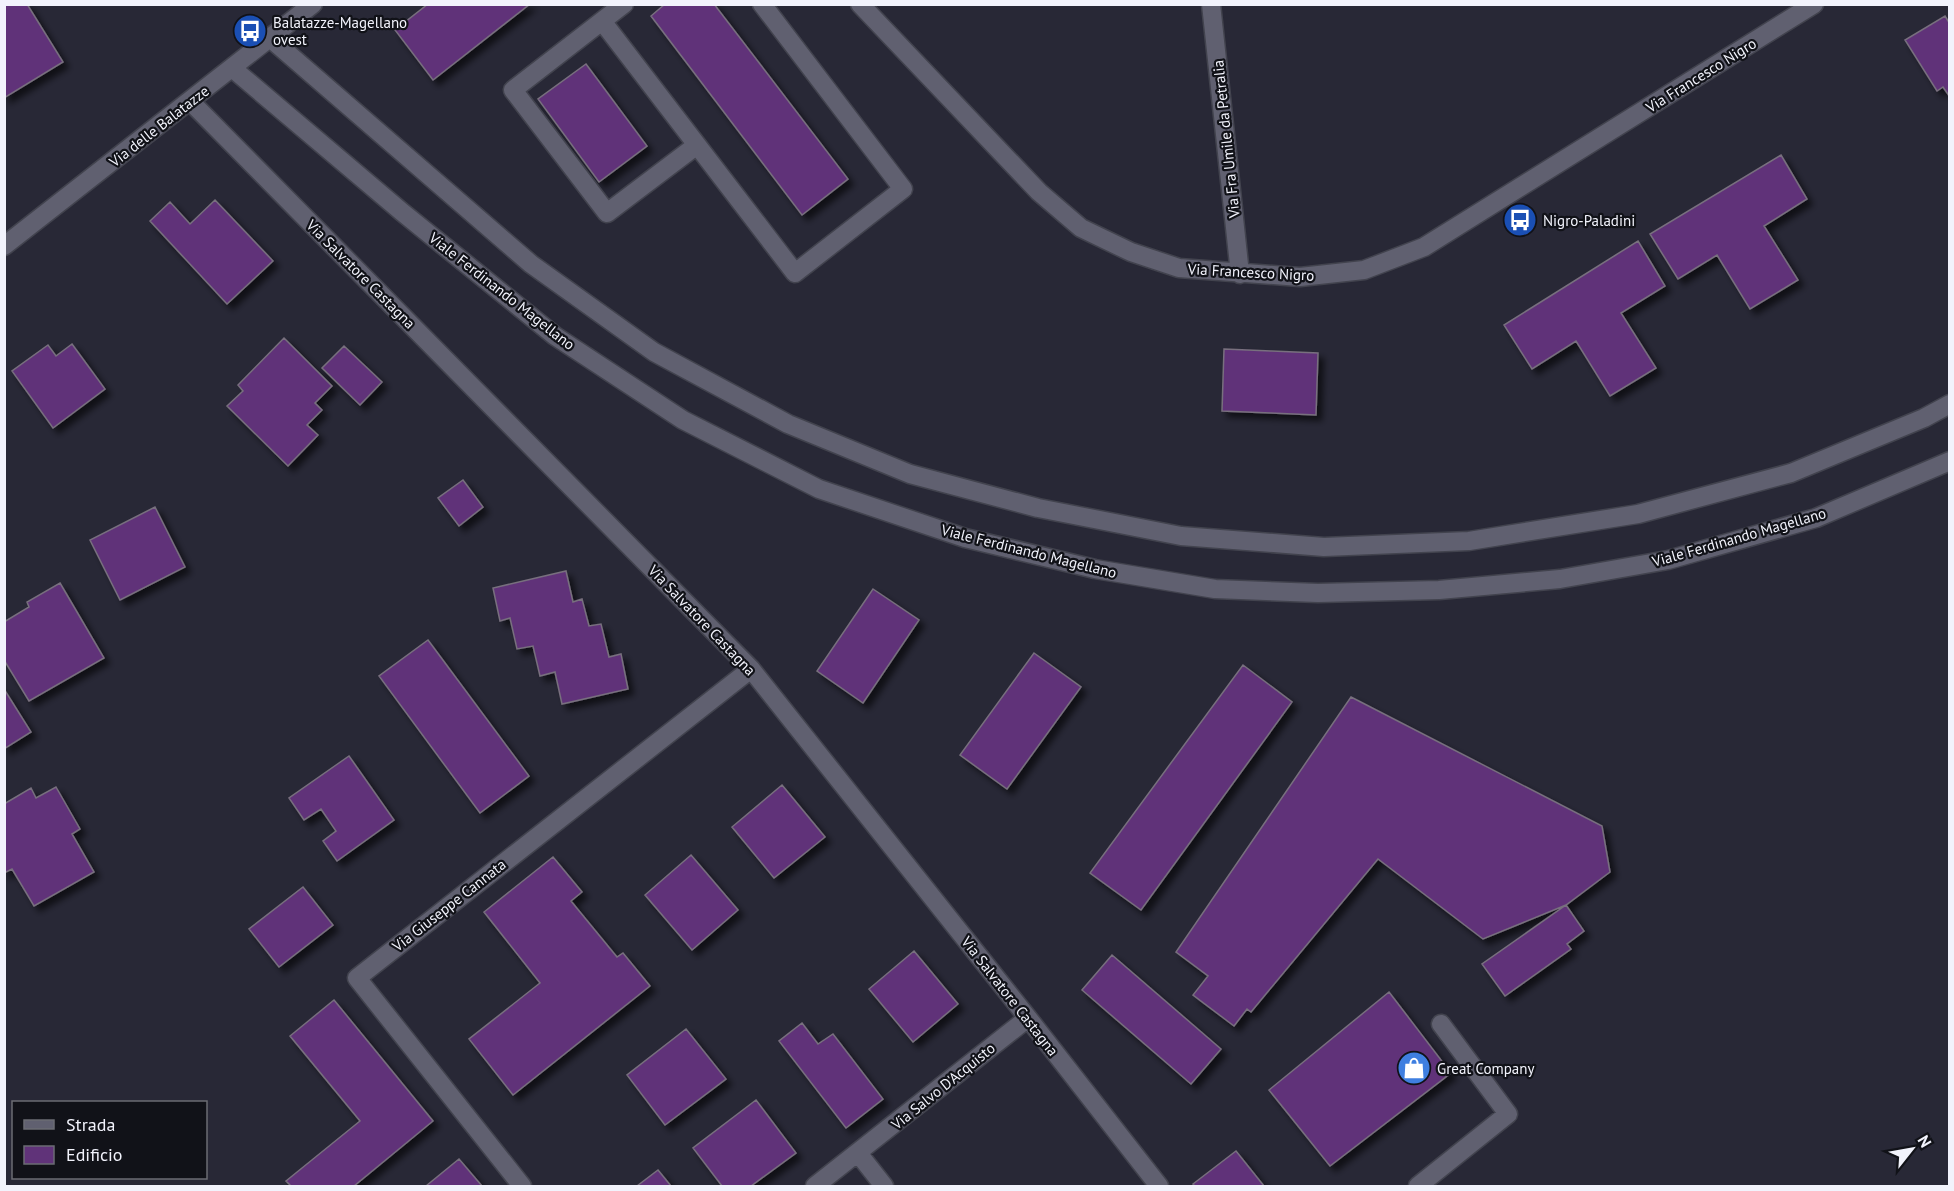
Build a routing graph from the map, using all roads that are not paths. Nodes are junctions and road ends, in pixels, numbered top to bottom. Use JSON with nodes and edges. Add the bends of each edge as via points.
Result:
{"nodes":[{"id":1,"x":313,"y":4,"type":"edge"},
{"id":2,"x":624,"y":4,"type":"edge"},
{"id":3,"x":762,"y":4,"type":"edge"},
{"id":4,"x":860,"y":4,"type":"edge"},
{"id":5,"x":1211,"y":4,"type":"edge"},
{"id":6,"x":1814,"y":4,"type":"edge"},
{"id":7,"x":602,"y":21,"type":"junction"},
{"id":8,"x":270,"y":38,"type":"junction"},
{"id":9,"x":232,"y":68,"type":"junction"},
{"id":10,"x":191,"y":102,"type":"junction"},
{"id":11,"x":697,"y":145,"type":"junction"},
{"id":12,"x":4,"y":246,"type":"edge"},
{"id":13,"x":1240,"y":274,"type":"junction"},
{"id":14,"x":1950,"y":405,"type":"edge"},
{"id":15,"x":1950,"y":461,"type":"edge"},
{"id":16,"x":751,"y":669,"type":"junction"},
{"id":17,"x":1028,"y":1018,"type":"junction"},
{"id":18,"x":1441,"y":1024,"type":"dead end"},
{"id":19,"x":858,"y":1154,"type":"junction"},
{"id":20,"x":522,"y":1186,"type":"edge"},
{"id":21,"x":814,"y":1186,"type":"edge"},
{"id":22,"x":884,"y":1186,"type":"edge"},
{"id":23,"x":1159,"y":1186,"type":"edge"},
{"id":24,"x":1418,"y":1186,"type":"edge"}],
"edges":[{"from":1,"to":8,"type":"street","name":"Via delle Balatazze"},
{"from":2,"to":7,"type":"street"},
{"from":3,"to":11,"type":"street","via":[[903,189],[795,273]]},
{"from":4,"to":13,"type":"street","name":"Via Francesco Nigro","via":[[1039,192],[1081,228],[1131,252],[1179,268]]},
{"from":5,"to":13,"type":"street","name":"Via Fra Umile da Petralia"},
{"from":6,"to":13,"type":"street","name":"Via Francesco Nigro","via":[[1424,247],[1364,270],[1300,277]]},
{"from":7,"to":11,"type":"street"},
{"from":7,"to":11,"type":"street","via":[[513,90],[607,213]]},
{"from":8,"to":9,"type":"street","name":"Via delle Balatazze"},
{"from":8,"to":14,"type":"street","via":[[531,264],[654,352],[788,424],[910,474],[1038,508],[1180,536],[1324,547],[1469,541],[1638,514],[1791,473]]},
{"from":9,"to":10,"type":"street","name":"Via delle Balatazze"},
{"from":9,"to":15,"type":"street","name":"Viale Ferdinando Magellano","via":[[555,336],[683,420],[819,489],[965,538],[1095,570],[1215,589],[1318,593],[1439,590],[1560,579],[1668,560],[1816,518]]},
{"from":10,"to":12,"type":"street","name":"Via delle Balatazze"},
{"from":10,"to":16,"type":"street","name":"Via Salvatore Castagna"},
{"from":16,"to":17,"type":"street","name":"Via Salvatore Castagna"},
{"from":16,"to":20,"type":"street","name":"Via Giuseppe Cannata","via":[[357,978]]},
{"from":17,"to":19,"type":"street","name":"Via Salvo D'Acquisto"},
{"from":17,"to":23,"type":"street","name":"Via Salvatore Castagna"},
{"from":18,"to":24,"type":"street","via":[[1508,1114]]},
{"from":19,"to":21,"type":"street","name":"Via Salvo D'Acquisto"},
{"from":19,"to":22,"type":"street"}]}
